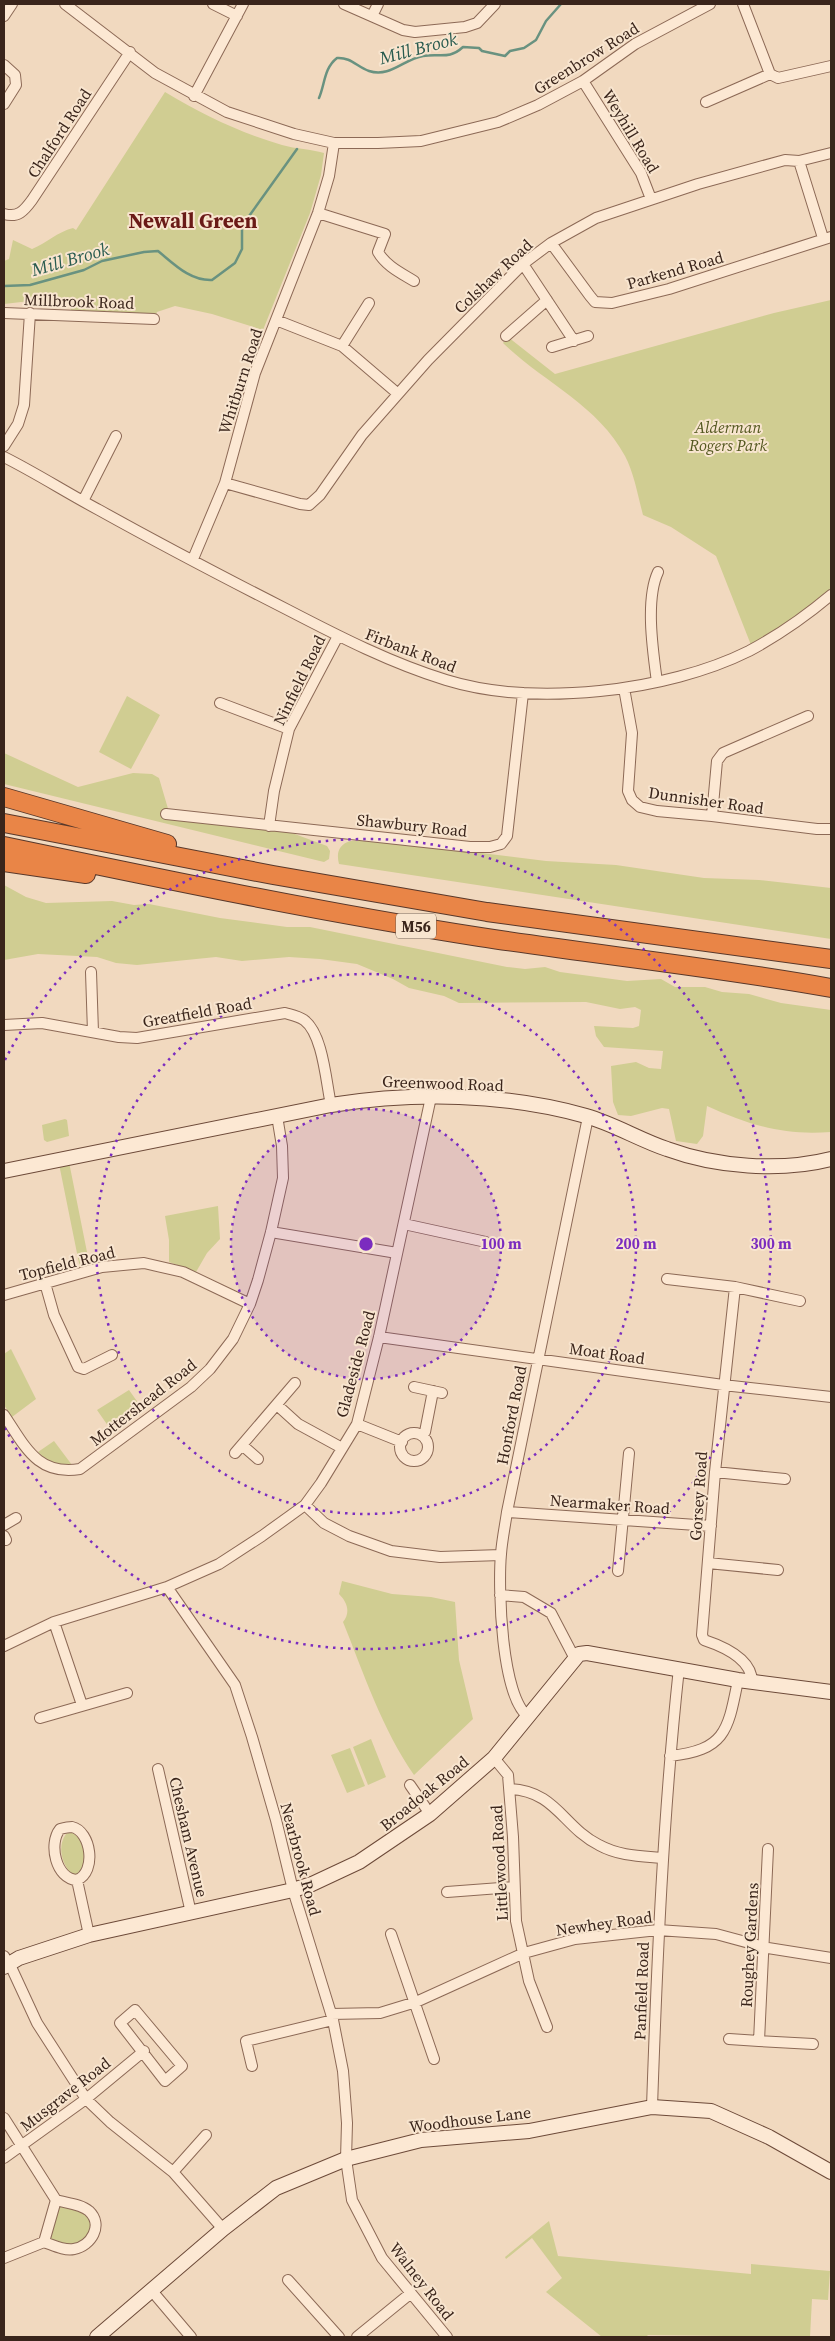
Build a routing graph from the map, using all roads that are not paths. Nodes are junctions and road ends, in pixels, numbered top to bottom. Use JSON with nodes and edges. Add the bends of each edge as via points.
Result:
{"nodes":[{"id":1,"x":12,"y":4,"type":"edge"},
{"id":2,"x":64,"y":4,"type":"edge"},
{"id":3,"x":213,"y":4,"type":"edge"},
{"id":4,"x":243,"y":4,"type":"edge"},
{"id":5,"x":344,"y":4,"type":"edge"},
{"id":6,"x":378,"y":4,"type":"edge"},
{"id":7,"x":495,"y":4,"type":"edge"},
{"id":8,"x":710,"y":4,"type":"edge"},
{"id":9,"x":743,"y":4,"type":"edge"},
{"id":10,"x":4,"y":16,"type":"edge"},
{"id":11,"x":236,"y":16,"type":"junction"},
{"id":12,"x":372,"y":16,"type":"junction"},
{"id":13,"x":130,"y":52,"type":"junction"},
{"id":14,"x":4,"y":66,"type":"edge"},
{"id":15,"x":831,"y":66,"type":"edge"},
{"id":16,"x":770,"y":74,"type":"junction"},
{"id":17,"x":583,"y":80,"type":"junction"},
{"id":18,"x":194,"y":96,"type":"junction"},
{"id":19,"x":706,"y":102,"type":"dead end"},
{"id":20,"x":4,"y":104,"type":"edge"},
{"id":21,"x":334,"y":142,"type":"junction"},
{"id":22,"x":831,"y":153,"type":"edge"},
{"id":23,"x":800,"y":161,"type":"junction"},
{"id":24,"x":651,"y":199,"type":"junction"},
{"id":25,"x":318,"y":213,"type":"junction"},
{"id":26,"x":4,"y":214,"type":"edge"},
{"id":27,"x":827,"y":238,"type":"edge"},
{"id":28,"x":551,"y":243,"type":"junction"},
{"id":29,"x":523,"y":264,"type":"junction"},
{"id":30,"x":414,"y":281,"type":"dead end"},
{"id":31,"x":547,"y":300,"type":"junction"},
{"id":32,"x":370,"y":303,"type":"dead end"},
{"id":33,"x":4,"y":313,"type":"edge"},
{"id":34,"x":30,"y":313,"type":"junction"},
{"id":35,"x":154,"y":318,"type":"dead end"},
{"id":36,"x":276,"y":320,"type":"junction"},
{"id":37,"x":506,"y":336,"type":"dead end"},
{"id":38,"x":588,"y":336,"type":"dead end"},
{"id":39,"x":574,"y":340,"type":"junction"},
{"id":40,"x":342,"y":346,"type":"junction"},
{"id":41,"x":552,"y":347,"type":"dead end"},
{"id":42,"x":398,"y":393,"type":"junction"},
{"id":43,"x":116,"y":436,"type":"dead end"},
{"id":44,"x":4,"y":446,"type":"edge"},
{"id":45,"x":4,"y":457,"type":"edge"},
{"id":46,"x":225,"y":483,"type":"junction"},
{"id":47,"x":83,"y":501,"type":"junction"},
{"id":48,"x":193,"y":559,"type":"junction"},
{"id":49,"x":658,"y":572,"type":"dead end"},
{"id":50,"x":831,"y":595,"type":"edge"},
{"id":51,"x":338,"y":636,"type":"junction"},
{"id":52,"x":657,"y":682,"type":"junction"},
{"id":53,"x":624,"y":688,"type":"junction"},
{"id":54,"x":523,"y":692,"type":"junction"},
{"id":55,"x":220,"y":703,"type":"dead end"},
{"id":56,"x":808,"y":716,"type":"dead end"},
{"id":57,"x":289,"y":729,"type":"junction"},
{"id":58,"x":4,"y":797,"type":"edge"},
{"id":59,"x":166,"y":814,"type":"dead end"},
{"id":60,"x":712,"y":816,"type":"junction"},
{"id":61,"x":4,"y":823,"type":"edge"},
{"id":62,"x":269,"y":826,"type":"junction"},
{"id":63,"x":831,"y":829,"type":"edge"},
{"id":64,"x":4,"y":846,"type":"edge"},
{"id":65,"x":4,"y":862,"type":"edge"},
{"id":66,"x":273,"y":874,"type":"junction"},
{"id":67,"x":270,"y":901,"type":"junction"},
{"id":68,"x":831,"y":959,"type":"edge"},
{"id":69,"x":91,"y":972,"type":"dead end"},
{"id":70,"x":831,"y":988,"type":"edge"},
{"id":71,"x":4,"y":1025,"type":"edge"},
{"id":72,"x":93,"y":1032,"type":"junction"},
{"id":73,"x":431,"y":1097,"type":"junction"},
{"id":74,"x":331,"y":1105,"type":"junction"},
{"id":75,"x":277,"y":1116,"type":"junction"},
{"id":76,"x":588,"y":1117,"type":"junction"},
{"id":77,"x":827,"y":1161,"type":"edge"},
{"id":78,"x":4,"y":1171,"type":"edge"},
{"id":79,"x":404,"y":1224,"type":"junction"},
{"id":80,"x":271,"y":1232,"type":"junction"},
{"id":81,"x":486,"y":1242,"type":"dead end"},
{"id":82,"x":397,"y":1253,"type":"junction"},
{"id":83,"x":667,"y":1279,"type":"dead end"},
{"id":84,"x":45,"y":1283,"type":"junction"},
{"id":85,"x":735,"y":1287,"type":"junction"},
{"id":86,"x":4,"y":1295,"type":"edge"},
{"id":87,"x":800,"y":1301,"type":"dead end"},
{"id":88,"x":250,"y":1304,"type":"junction"},
{"id":89,"x":379,"y":1337,"type":"junction"},
{"id":90,"x":112,"y":1355,"type":"dead end"},
{"id":91,"x":538,"y":1359,"type":"junction"},
{"id":92,"x":296,"y":1383,"type":"dead end"},
{"id":93,"x":723,"y":1384,"type":"junction"},
{"id":94,"x":414,"y":1388,"type":"dead end"},
{"id":95,"x":831,"y":1397,"type":"edge"},
{"id":96,"x":277,"y":1405,"type":"junction"},
{"id":97,"x":4,"y":1415,"type":"edge"},
{"id":98,"x":357,"y":1424,"type":"junction"},
{"id":99,"x":421,"y":1435,"type":"junction"},
{"id":100,"x":402,"y":1442,"type":"junction"},
{"id":101,"x":342,"y":1448,"type":"junction"},
{"id":102,"x":629,"y":1453,"type":"dead end"},
{"id":103,"x":258,"y":1459,"type":"dead end"},
{"id":104,"x":715,"y":1472,"type":"junction"},
{"id":105,"x":785,"y":1479,"type":"dead end"},
{"id":106,"x":305,"y":1505,"type":"junction"},
{"id":107,"x":507,"y":1512,"type":"junction"},
{"id":108,"x":16,"y":1518,"type":"dead end"},
{"id":109,"x":623,"y":1520,"type":"junction"},
{"id":110,"x":4,"y":1525,"type":"edge"},
{"id":111,"x":711,"y":1526,"type":"junction"},
{"id":112,"x":501,"y":1555,"type":"junction"},
{"id":113,"x":708,"y":1563,"type":"junction"},
{"id":114,"x":778,"y":1570,"type":"dead end"},
{"id":115,"x":618,"y":1571,"type":"dead end"},
{"id":116,"x":167,"y":1587,"type":"junction"},
{"id":117,"x":500,"y":1595,"type":"junction"},
{"id":118,"x":54,"y":1622,"type":"junction"},
{"id":119,"x":4,"y":1646,"type":"edge"},
{"id":120,"x":574,"y":1657,"type":"junction"},
{"id":121,"x":679,"y":1668,"type":"junction"},
{"id":122,"x":745,"y":1681,"type":"junction"},
{"id":123,"x":831,"y":1692,"type":"edge"},
{"id":124,"x":127,"y":1693,"type":"dead end"},
{"id":125,"x":82,"y":1705,"type":"junction"},
{"id":126,"x":529,"y":1717,"type":"junction"},
{"id":127,"x":40,"y":1718,"type":"dead end"},
{"id":128,"x":670,"y":1756,"type":"junction"},
{"id":129,"x":494,"y":1758,"type":"junction"},
{"id":130,"x":158,"y":1769,"type":"dead end"},
{"id":131,"x":410,"y":1785,"type":"dead end"},
{"id":132,"x":510,"y":1789,"type":"junction"},
{"id":133,"x":430,"y":1814,"type":"junction"},
{"id":134,"x":768,"y":1849,"type":"dead end"},
{"id":135,"x":663,"y":1858,"type":"junction"},
{"id":136,"x":77,"y":1880,"type":"junction"},
{"id":137,"x":514,"y":1887,"type":"junction"},
{"id":138,"x":293,"y":1890,"type":"junction"},
{"id":139,"x":447,"y":1892,"type":"dead end"},
{"id":140,"x":191,"y":1913,"type":"junction"},
{"id":141,"x":658,"y":1930,"type":"junction"},
{"id":142,"x":391,"y":1934,"type":"dead end"},
{"id":143,"x":89,"y":1935,"type":"junction"},
{"id":144,"x":764,"y":1947,"type":"junction"},
{"id":145,"x":524,"y":1953,"type":"junction"},
{"id":146,"x":831,"y":1958,"type":"edge"},
{"id":147,"x":5,"y":1962,"type":"edge"},
{"id":148,"x":416,"y":2002,"type":"junction"},
{"id":149,"x":332,"y":2017,"type":"junction"},
{"id":150,"x":547,"y":2027,"type":"dead end"},
{"id":151,"x":729,"y":2039,"type":"dead end"},
{"id":152,"x":760,"y":2041,"type":"junction"},
{"id":153,"x":814,"y":2044,"type":"dead end"},
{"id":154,"x":144,"y":2051,"type":"junction"},
{"id":155,"x":434,"y":2059,"type":"dead end"},
{"id":156,"x":252,"y":2066,"type":"dead end"},
{"id":157,"x":86,"y":2099,"type":"junction"},
{"id":158,"x":652,"y":2107,"type":"junction"},
{"id":159,"x":4,"y":2118,"type":"edge"},
{"id":160,"x":206,"y":2135,"type":"dead end"},
{"id":161,"x":22,"y":2146,"type":"junction"},
{"id":162,"x":4,"y":2158,"type":"edge"},
{"id":163,"x":346,"y":2159,"type":"junction"},
{"id":164,"x":173,"y":2172,"type":"junction"},
{"id":165,"x":831,"y":2172,"type":"edge"},
{"id":166,"x":56,"y":2200,"type":"junction"},
{"id":167,"x":223,"y":2229,"type":"junction"},
{"id":168,"x":44,"y":2242,"type":"junction"},
{"id":169,"x":4,"y":2258,"type":"edge"},
{"id":170,"x":288,"y":2280,"type":"dead end"},
{"id":171,"x":152,"y":2291,"type":"junction"},
{"id":172,"x":411,"y":2293,"type":"junction"},
{"id":173,"x":97,"y":2337,"type":"edge"},
{"id":174,"x":192,"y":2337,"type":"edge"},
{"id":175,"x":339,"y":2337,"type":"edge"},
{"id":176,"x":357,"y":2337,"type":"edge"},
{"id":177,"x":447,"y":2337,"type":"edge"}],
"edges":[{"from":1,"to":10,"type":"street"},
{"from":2,"to":13,"type":"street","name":"Greenbrow Road"},
{"from":3,"to":11,"type":"street"},
{"from":4,"to":11,"type":"street"},
{"from":5,"to":12,"type":"street"},
{"from":6,"to":12,"type":"street"},
{"from":7,"to":12,"type":"street","via":[[477,23],[414,32]]},
{"from":8,"to":17,"type":"street","name":"Greenbrow Road","via":[[635,44]]},
{"from":9,"to":16,"type":"street"},
{"from":11,"to":18,"type":"street"},
{"from":13,"to":18,"type":"street","name":"Greenbrow Road","via":[[155,73]]},
{"from":13,"to":26,"type":"street","name":"Chalford Road","via":[[22,213]]},
{"from":14,"to":20,"type":"street","via":[[15,75],[16,85]]},
{"from":15,"to":16,"type":"street","via":[[778,78]]},
{"from":16,"to":19,"type":"street"},
{"from":17,"to":21,"type":"street","name":"Greenbrow Road","via":[[538,105],[498,122],[457,134],[421,141]]},
{"from":17,"to":24,"type":"street","name":"Weyhill Road","via":[[641,173]]},
{"from":18,"to":21,"type":"street","name":"Greenbrow Road","via":[[259,124]]},
{"from":21,"to":25,"type":"street","name":"Whitburn Road","via":[[329,176]]},
{"from":22,"to":23,"type":"street","name":"Colshaw Road"},
{"from":23,"to":24,"type":"street","name":"Colshaw Road","via":[[785,160]]},
{"from":23,"to":27,"type":"street"},
{"from":24,"to":28,"type":"street","name":"Colshaw Road","via":[[596,218]]},
{"from":25,"to":30,"type":"street","via":[[385,234],[378,252],[381,257]]},
{"from":25,"to":36,"type":"street","name":"Whitburn Road"},
{"from":27,"to":28,"type":"street","name":"Parkend Road","via":[[669,289],[602,304],[595,302]]},
{"from":28,"to":29,"type":"street","name":"Colshaw Road"},
{"from":29,"to":31,"type":"street"},
{"from":29,"to":42,"type":"street","name":"Colshaw Road"},
{"from":31,"to":37,"type":"street"},
{"from":31,"to":39,"type":"street"},
{"from":32,"to":40,"type":"street"},
{"from":33,"to":34,"type":"street","name":"Millbrook Road"},
{"from":34,"to":35,"type":"street","name":"Millbrook Road"},
{"from":34,"to":44,"type":"street","via":[[24,405],[18,424]]},
{"from":36,"to":40,"type":"street"},
{"from":36,"to":46,"type":"street","name":"Whitburn Road","via":[[255,373]]},
{"from":38,"to":39,"type":"street"},
{"from":39,"to":41,"type":"street"},
{"from":40,"to":42,"type":"street"},
{"from":42,"to":46,"type":"street","name":"Colshaw Road","via":[[309,505]]},
{"from":43,"to":47,"type":"street"},
{"from":45,"to":47,"type":"street","name":"Firbank Road"},
{"from":46,"to":48,"type":"street","name":"Whitburn Road"},
{"from":47,"to":48,"type":"street","name":"Firbank Road"},
{"from":48,"to":51,"type":"street","name":"Firbank Road"},
{"from":49,"to":52,"type":"street","via":[[653,582],[651,641]]},
{"from":50,"to":52,"type":"street","name":"Firbank Road","via":[[802,618],[747,651]]},
{"from":51,"to":54,"type":"street","name":"Firbank Road","via":[[405,667],[448,681]]},
{"from":51,"to":57,"type":"street","name":"Ninfield Road"},
{"from":52,"to":53,"type":"street","name":"Firbank Road"},
{"from":53,"to":54,"type":"street","name":"Firbank Road","via":[[574,693]]},
{"from":53,"to":60,"type":"street","name":"Dunnisher Road","via":[[632,733],[628,791],[632,800],[640,807],[657,811]]},
{"from":54,"to":62,"type":"street","name":"Shawbury Road","via":[[507,836],[501,844],[470,847]]},
{"from":55,"to":57,"type":"street"},
{"from":56,"to":60,"type":"street","via":[[723,753],[717,761]]},
{"from":57,"to":62,"type":"street","name":"Ninfield Road"},
{"from":58,"to":66,"type":"highway","number":"M56"},
{"from":59,"to":62,"type":"street","name":"Shawbury Road"},
{"from":60,"to":63,"type":"street","name":"Dunnisher Road"},
{"from":61,"to":66,"type":"highway","number":"M56"},
{"from":64,"to":67,"type":"highway","number":"M56"},
{"from":65,"to":67,"type":"highway","number":"M56"},
{"from":66,"to":68,"type":"highway","number":"M56","via":[[487,912]]},
{"from":67,"to":70,"type":"highway","number":"M56","via":[[480,937],[738,971]]},
{"from":69,"to":72,"type":"street"},
{"from":71,"to":72,"type":"street","name":"Greatfield Road","via":[[42,1023]]},
{"from":72,"to":74,"type":"street","name":"Greatfield Road","via":[[137,1038],[271,1014],[295,1016],[305,1020],[318,1042]]},
{"from":73,"to":74,"type":"street","name":"Greenwood Road","via":[[378,1097]]},
{"from":73,"to":76,"type":"street","name":"Greenwood Road","via":[[513,1102]]},
{"from":73,"to":79,"type":"street","name":"Gladeside Road"},
{"from":74,"to":75,"type":"street","name":"Greenwood Road"},
{"from":75,"to":78,"type":"street","name":"Greenwood Road"},
{"from":75,"to":80,"type":"street","name":"Mottershead Road","via":[[283,1178]]},
{"from":76,"to":77,"type":"street","name":"Greenwood Road","via":[[666,1149],[720,1163],[756,1165]]},
{"from":76,"to":91,"type":"street","name":"Honford Road"},
{"from":79,"to":81,"type":"street"},
{"from":79,"to":82,"type":"street","name":"Gladeside Road"},
{"from":80,"to":82,"type":"street"},
{"from":80,"to":88,"type":"street","name":"Mottershead Road"},
{"from":82,"to":89,"type":"street","name":"Gladeside Road"},
{"from":83,"to":85,"type":"street"},
{"from":84,"to":86,"type":"street","name":"Topfield Road"},
{"from":84,"to":88,"type":"street","name":"Topfield Road","via":[[102,1267],[144,1262],[183,1272]]},
{"from":84,"to":90,"type":"street","via":[[54,1315],[78,1366],[84,1369]]},
{"from":85,"to":87,"type":"street"},
{"from":85,"to":93,"type":"street","name":"Gorsey Road"},
{"from":88,"to":97,"type":"street","name":"Mottershead Road","via":[[233,1339],[210,1369],[191,1387],[80,1469],[61,1470],[40,1463]]},
{"from":89,"to":91,"type":"street","name":"Moat Road"},
{"from":89,"to":98,"type":"street","name":"Gladeside Road"},
{"from":91,"to":93,"type":"street","name":"Moat Road"},
{"from":91,"to":107,"type":"street","name":"Honford Road"},
{"from":92,"to":96,"type":"street"},
{"from":93,"to":95,"type":"street","name":"Moat Road"},
{"from":93,"to":104,"type":"street","name":"Gorsey Road"},
{"from":94,"to":99,"type":"street","via":[[437,1392],[425,1432]]},
{"from":96,"to":101,"type":"street","via":[[298,1424]]},
{"from":96,"to":103,"type":"street","via":[[239,1449]]},
{"from":98,"to":100,"type":"street"},
{"from":98,"to":101,"type":"street","name":"Gladeside Road"},
{"from":99,"to":100,"type":"street","via":[[408,1434]]},
{"from":99,"to":100,"type":"street","via":[[428,1447],[425,1456],[417,1460],[404,1457]]},
{"from":101,"to":106,"type":"street","name":"Gladeside Road"},
{"from":102,"to":109,"type":"street"},
{"from":104,"to":105,"type":"street"},
{"from":104,"to":111,"type":"street","name":"Gorsey Road"},
{"from":106,"to":112,"type":"street","via":[[324,1524],[391,1550],[440,1557]]},
{"from":106,"to":116,"type":"street","name":"Gladeside Road","via":[[219,1564]]},
{"from":107,"to":109,"type":"street","name":"Nearmaker Road"},
{"from":107,"to":112,"type":"street","name":"Honford Road"},
{"from":108,"to":110,"type":"street"},
{"from":109,"to":111,"type":"street","name":"Nearmaker Road"},
{"from":109,"to":115,"type":"street"},
{"from":111,"to":113,"type":"street","name":"Gorsey Road"},
{"from":112,"to":117,"type":"street","name":"Honford Road"},
{"from":113,"to":114,"type":"street"},
{"from":113,"to":122,"type":"street","name":"Gorsey Road","via":[[702,1635],[704,1640],[724,1646],[733,1653],[750,1673]]},
{"from":116,"to":118,"type":"street","name":"Gladeside Road"},
{"from":116,"to":138,"type":"street","name":"Nearbrook Road","via":[[234,1685],[273,1811]]},
{"from":117,"to":120,"type":"street","via":[[524,1597],[551,1613]]},
{"from":117,"to":126,"type":"street","name":"Honford Road","via":[[506,1659],[517,1703]]},
{"from":118,"to":119,"type":"street","name":"Gladeside Road"},
{"from":118,"to":125,"type":"street"},
{"from":120,"to":121,"type":"street","via":[[587,1653]]},
{"from":120,"to":126,"type":"street","name":"Broadoak Road"},
{"from":121,"to":122,"type":"street"},
{"from":121,"to":128,"type":"street","name":"Panfield Road"},
{"from":122,"to":123,"type":"street"},
{"from":122,"to":128,"type":"street","via":[[722,1734],[711,1746],[694,1754]]},
{"from":124,"to":125,"type":"street"},
{"from":125,"to":127,"type":"street"},
{"from":126,"to":129,"type":"street","name":"Broadoak Road"},
{"from":128,"to":135,"type":"street","name":"Panfield Road"},
{"from":129,"to":132,"type":"street","name":"Littlewood Road","via":[[508,1775]]},
{"from":129,"to":133,"type":"street","name":"Broadoak Road"},
{"from":130,"to":140,"type":"street","name":"Chesham Avenue"},
{"from":131,"to":133,"type":"street"},
{"from":132,"to":135,"type":"street","via":[[525,1790],[548,1801],[578,1832],[599,1845],[621,1854]]},
{"from":132,"to":137,"type":"street","name":"Littlewood Road"},
{"from":133,"to":138,"type":"street","name":"Broadoak Road","via":[[359,1862]]},
{"from":134,"to":144,"type":"street","name":"Roughey Gardens"},
{"from":135,"to":141,"type":"street","name":"Panfield Road"},
{"from":136,"to":136,"type":"street","via":[[65,1876],[58,1864],[54,1846],[60,1829],[75,1828],[86,1841],[90,1867],[86,1875]]},
{"from":136,"to":143,"type":"street"},
{"from":137,"to":139,"type":"street"},
{"from":137,"to":145,"type":"street","name":"Littlewood Road","via":[[516,1921]]},
{"from":138,"to":140,"type":"street","name":"Broadoak Road"},
{"from":138,"to":149,"type":"street","name":"Nearbrook Road"},
{"from":140,"to":143,"type":"street","name":"Broadoak Road"},
{"from":141,"to":144,"type":"street","name":"Newhey Road","via":[[716,1934]]},
{"from":141,"to":145,"type":"street","name":"Newhey Road","via":[[575,1939]]},
{"from":141,"to":158,"type":"street","name":"Panfield Road"},
{"from":142,"to":148,"type":"street"},
{"from":143,"to":147,"type":"street","name":"Broadoak Road"},
{"from":144,"to":146,"type":"street","name":"Newhey Road"},
{"from":144,"to":152,"type":"street","name":"Roughey Gardens"},
{"from":145,"to":148,"type":"street","name":"Newhey Road"},
{"from":145,"to":150,"type":"street","name":"Littlewood Road","via":[[529,1981]]},
{"from":147,"to":157,"type":"street","via":[[37,2023]]},
{"from":148,"to":149,"type":"street","name":"Newhey Road","via":[[380,2013]]},
{"from":148,"to":155,"type":"street"},
{"from":149,"to":156,"type":"street","name":"Newhey Road","via":[[246,2041]]},
{"from":149,"to":163,"type":"street","name":"Nearbrook Road","via":[[343,2071]]},
{"from":151,"to":152,"type":"street"},
{"from":152,"to":153,"type":"street"},
{"from":154,"to":154,"type":"street","via":[[120,2023],[135,2010],[182,2066],[165,2081]]},
{"from":154,"to":157,"type":"street","name":"Musgrave Road"},
{"from":157,"to":161,"type":"street","name":"Musgrave Road"},
{"from":157,"to":164,"type":"street"},
{"from":158,"to":163,"type":"street","name":"Woodhouse Lane","via":[[529,2131],[421,2140]]},
{"from":158,"to":165,"type":"street","name":"Woodhouse Lane","via":[[711,2111],[769,2136]]},
{"from":159,"to":161,"type":"street"},
{"from":160,"to":164,"type":"street"},
{"from":161,"to":162,"type":"street","name":"Musgrave Road"},
{"from":161,"to":166,"type":"street"},
{"from":163,"to":167,"type":"street","name":"Woodhouse Lane","via":[[276,2188]]},
{"from":163,"to":172,"type":"street","name":"Walney Road","via":[[352,2200],[382,2258]]},
{"from":164,"to":167,"type":"street"},
{"from":166,"to":168,"type":"street"},
{"from":166,"to":168,"type":"street","via":[[91,2213],[96,2227],[93,2238],[83,2247],[72,2250]]},
{"from":167,"to":171,"type":"street","name":"Woodhouse Lane"},
{"from":168,"to":169,"type":"street"},
{"from":170,"to":175,"type":"street"},
{"from":171,"to":173,"type":"street","name":"Woodhouse Lane"},
{"from":171,"to":174,"type":"street"},
{"from":172,"to":176,"type":"street"},
{"from":172,"to":177,"type":"street","name":"Walney Road"}]}
